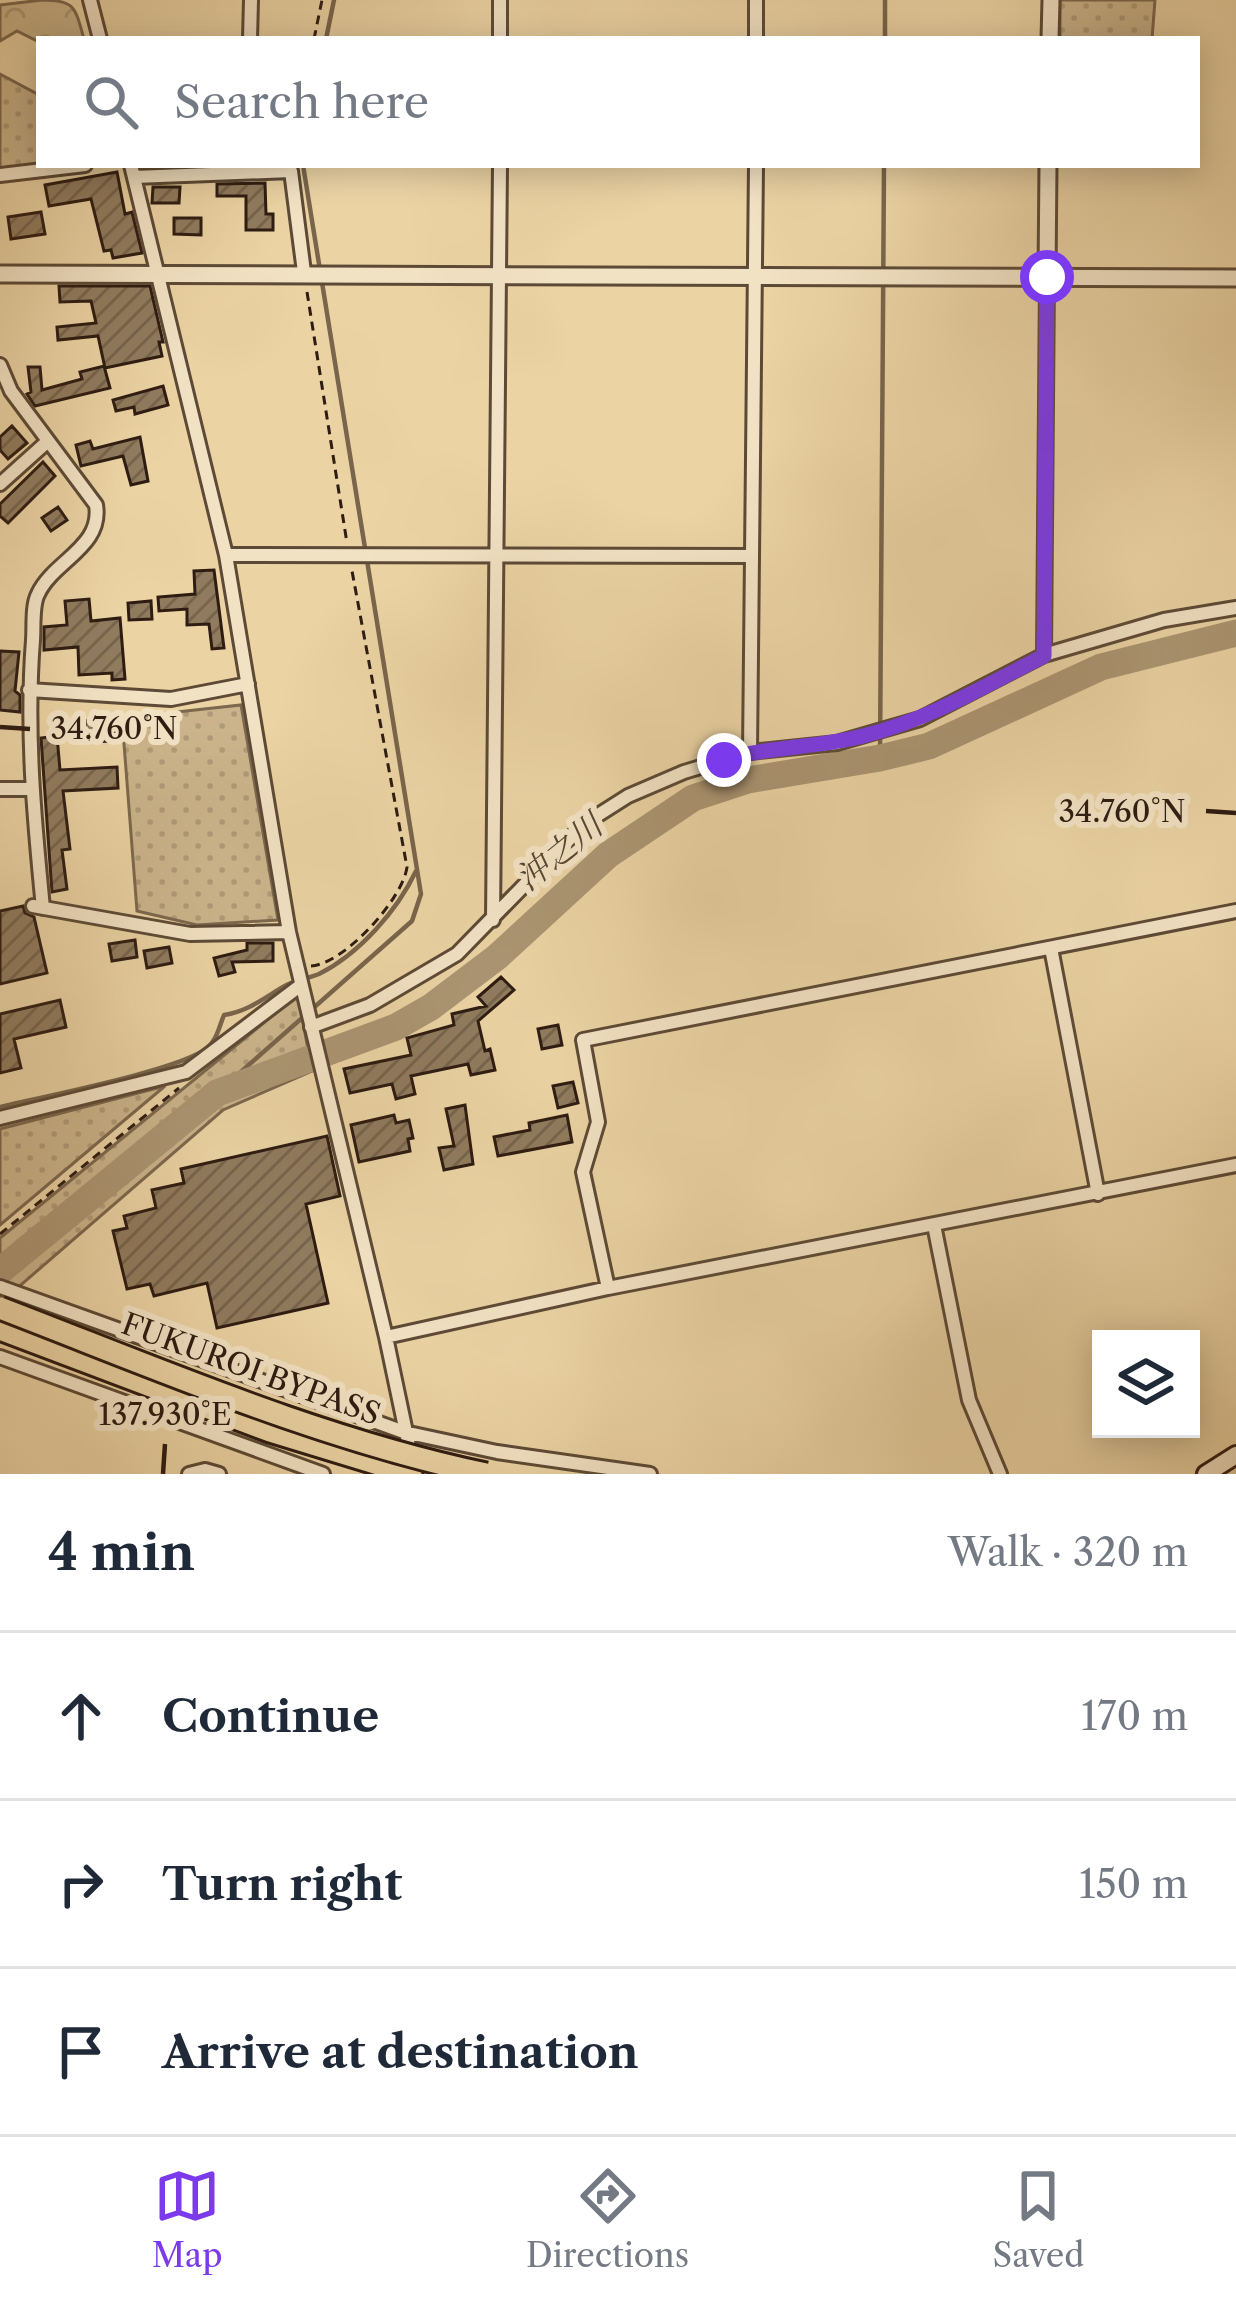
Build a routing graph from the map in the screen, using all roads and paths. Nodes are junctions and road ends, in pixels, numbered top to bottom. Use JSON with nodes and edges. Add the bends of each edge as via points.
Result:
{"nodes":[{"id":1,"x":90,"y":0,"type":"edge"},
{"id":2,"x":251,"y":0,"type":"edge"},
{"id":3,"x":322,"y":0,"type":"edge"},
{"id":4,"x":500,"y":0,"type":"edge"},
{"id":5,"x":757,"y":0,"type":"edge"},
{"id":6,"x":1051,"y":0,"type":"edge"},
{"id":7,"x":99,"y":36,"type":"edge"},
{"id":8,"x":250,"y":36,"type":"edge"},
{"id":9,"x":315,"y":36,"type":"edge"},
{"id":10,"x":500,"y":36,"type":"edge"},
{"id":11,"x":756,"y":36,"type":"edge"},
{"id":12,"x":1050,"y":36,"type":"edge"},
{"id":13,"x":60,"y":168,"type":"edge"},
{"id":14,"x":500,"y":168,"type":"edge"},
{"id":15,"x":756,"y":168,"type":"edge"},
{"id":16,"x":1048,"y":168,"type":"edge"},
{"id":17,"x":132,"y":171,"type":"edge"},
{"id":18,"x":0,"y":175,"type":"edge"},
{"id":19,"x":306,"y":272,"type":"junction"},
{"id":20,"x":156,"y":273,"type":"junction"},
{"id":21,"x":499,"y":273,"type":"junction"},
{"id":22,"x":0,"y":274,"type":"edge"},
{"id":23,"x":755,"y":275,"type":"junction"},
{"id":24,"x":1047,"y":277,"type":"junction"},
{"id":25,"x":1236,"y":278,"type":"edge"},
{"id":26,"x":0,"y":365,"type":"edge"},
{"id":27,"x":48,"y":441,"type":"junction"},
{"id":28,"x":0,"y":484,"type":"edge"},
{"id":29,"x":226,"y":555,"type":"junction"},
{"id":30,"x":496,"y":555,"type":"junction"},
{"id":31,"x":351,"y":556,"type":"junction"},
{"id":32,"x":752,"y":556,"type":"junction"},
{"id":33,"x":1236,"y":608,"type":"edge"},
{"id":34,"x":1044,"y":656,"type":"junction"},
{"id":35,"x":248,"y":685,"type":"junction"},
{"id":36,"x":29,"y":690,"type":"junction"},
{"id":37,"x":750,"y":752,"type":"junction"},
{"id":38,"x":0,"y":789,"type":"edge"},
{"id":39,"x":31,"y":789,"type":"junction"},
{"id":40,"x":1236,"y":911,"type":"edge"},
{"id":41,"x":493,"y":920,"type":"junction"},
{"id":42,"x":289,"y":932,"type":"junction"},
{"id":43,"x":1051,"y":948,"type":"junction"},
{"id":44,"x":297,"y":967,"type":"junction"},
{"id":45,"x":301,"y":985,"type":"junction"},
{"id":46,"x":311,"y":1027,"type":"junction"},
{"id":47,"x":178,"y":1088,"type":"dead end"},
{"id":48,"x":0,"y":1118,"type":"edge"},
{"id":49,"x":1236,"y":1165,"type":"edge"},
{"id":50,"x":1098,"y":1194,"type":"junction"},
{"id":51,"x":934,"y":1225,"type":"junction"},
{"id":52,"x":0,"y":1234,"type":"edge"},
{"id":53,"x":0,"y":1287,"type":"edge"},
{"id":54,"x":608,"y":1288,"type":"junction"},
{"id":55,"x":0,"y":1308,"type":"edge"},
{"id":56,"x":0,"y":1330,"type":"edge"},
{"id":57,"x":386,"y":1337,"type":"junction"},
{"id":58,"x":0,"y":1357,"type":"edge"},
{"id":59,"x":404,"y":1432,"type":"junction"},
{"id":60,"x":1236,"y":1456,"type":"edge"},
{"id":61,"x":189,"y":1474,"type":"edge"},
{"id":62,"x":219,"y":1474,"type":"edge"},
{"id":63,"x":322,"y":1474,"type":"edge"},
{"id":64,"x":414,"y":1474,"type":"edge"},
{"id":65,"x":486,"y":1474,"type":"edge"},
{"id":66,"x":650,"y":1474,"type":"edge"},
{"id":67,"x":1000,"y":1474,"type":"edge"},
{"id":68,"x":1206,"y":1474,"type":"edge"}],
"edges":[{"from":1,"to":7,"type":"street"},
{"from":2,"to":8,"type":"street"},
{"from":3,"to":9,"type":"path"},
{"from":4,"to":10,"type":"street"},
{"from":5,"to":11,"type":"street"},
{"from":6,"to":12,"type":"street"},
{"from":13,"to":18,"type":"street"},
{"from":14,"to":21,"type":"street"},
{"from":15,"to":23,"type":"street"},
{"from":16,"to":24,"type":"street"},
{"from":17,"to":19,"type":"street","via":[[292,171]]},
{"from":17,"to":20,"type":"street"},
{"from":19,"to":20,"type":"street"},
{"from":19,"to":21,"type":"street"},
{"from":19,"to":31,"type":"path"},
{"from":20,"to":22,"type":"street"},
{"from":20,"to":29,"type":"street"},
{"from":21,"to":23,"type":"street"},
{"from":21,"to":30,"type":"street"},
{"from":23,"to":24,"type":"street"},
{"from":23,"to":32,"type":"street"},
{"from":24,"to":25,"type":"street"},
{"from":24,"to":34,"type":"street"},
{"from":26,"to":27,"type":"street"},
{"from":27,"to":28,"type":"street"},
{"from":27,"to":36,"type":"street","via":[[96,505],[98,520],[37,594]]},
{"from":29,"to":31,"type":"street"},
{"from":29,"to":35,"type":"street"},
{"from":30,"to":31,"type":"street"},
{"from":30,"to":32,"type":"street"},
{"from":30,"to":41,"type":"street"},
{"from":31,"to":44,"type":"path","via":[[405,879],[389,907],[333,960]]},
{"from":32,"to":37,"type":"street"},
{"from":33,"to":34,"type":"street"},
{"from":34,"to":37,"type":"street","via":[[920,719],[837,742]]},
{"from":35,"to":36,"type":"street","via":[[171,699]]},
{"from":35,"to":42,"type":"street"},
{"from":36,"to":39,"type":"street"},
{"from":37,"to":41,"type":"street","via":[[646,788],[584,824]]},
{"from":38,"to":39,"type":"street"},
{"from":39,"to":42,"type":"street","via":[[38,907],[190,934]]},
{"from":40,"to":43,"type":"street"},
{"from":41,"to":46,"type":"street","via":[[457,954],[370,1005]]},
{"from":42,"to":44,"type":"street"},
{"from":43,"to":50,"type":"street"},
{"from":43,"to":54,"type":"street","via":[[583,1040],[598,1122],[584,1172]]},
{"from":44,"to":45,"type":"street"},
{"from":45,"to":46,"type":"street"},
{"from":45,"to":48,"type":"street","via":[[186,1072]]},
{"from":46,"to":57,"type":"street"},
{"from":47,"to":52,"type":"path"},
{"from":49,"to":50,"type":"street"},
{"from":50,"to":51,"type":"street"},
{"from":51,"to":54,"type":"street"},
{"from":51,"to":67,"type":"street","via":[[969,1400]]},
{"from":53,"to":59,"type":"street"},
{"from":54,"to":57,"type":"street"},
{"from":55,"to":65,"type":"highway","name":"FUKUROI BYPASS","bridge":true,"via":[[279,1414]]},
{"from":56,"to":64,"type":"highway","name":"FUKUROI BYPASS","via":[[270,1432]]},
{"from":57,"to":59,"type":"street"},
{"from":58,"to":63,"type":"street"},
{"from":59,"to":64,"type":"street"},
{"from":59,"to":66,"type":"street"},
{"from":60,"to":68,"type":"main road"},
{"from":61,"to":62,"type":"street"}]}
